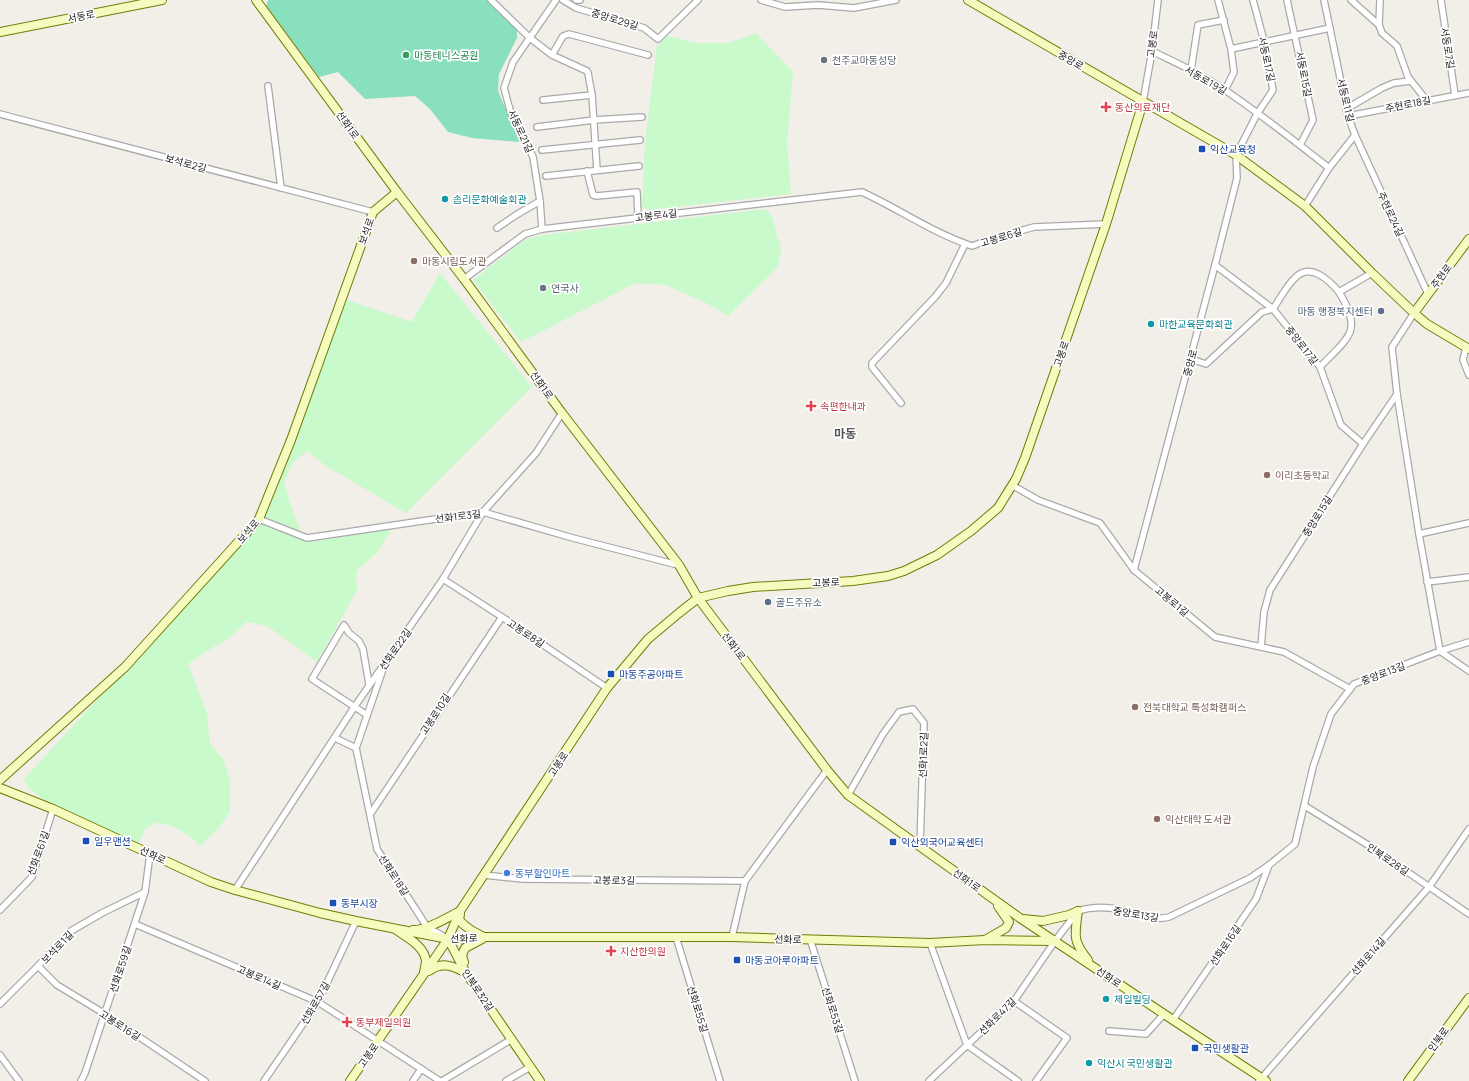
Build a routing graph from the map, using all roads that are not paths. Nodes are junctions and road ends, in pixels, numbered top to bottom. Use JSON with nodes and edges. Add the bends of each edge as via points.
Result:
{"nodes":[{"id":1,"x":162,"y":0,"type":"edge"},
{"id":2,"x":491,"y":0,"type":"edge"},
{"id":3,"x":556,"y":0,"type":"edge"},
{"id":4,"x":563,"y":0,"type":"edge"},
{"id":5,"x":576,"y":0,"type":"edge"},
{"id":6,"x":580,"y":0,"type":"edge"},
{"id":7,"x":698,"y":0,"type":"edge"},
{"id":8,"x":761,"y":0,"type":"edge"},
{"id":9,"x":896,"y":0,"type":"edge"},
{"id":10,"x":968,"y":0,"type":"edge"},
{"id":11,"x":1158,"y":0,"type":"edge"},
{"id":12,"x":1218,"y":0,"type":"edge"},
{"id":13,"x":1253,"y":0,"type":"edge"},
{"id":14,"x":1287,"y":0,"type":"edge"},
{"id":15,"x":1351,"y":0,"type":"edge"},
{"id":16,"x":1380,"y":0,"type":"edge"},
{"id":17,"x":1441,"y":0,"type":"edge"},
{"id":18,"x":258,"y":1,"type":"edge"},
{"id":19,"x":1326,"y":2,"type":"edge"},
{"id":20,"x":1224,"y":20,"type":"junction"},
{"id":21,"x":1379,"y":25,"type":"junction"},
{"id":22,"x":1330,"y":28,"type":"junction"},
{"id":23,"x":0,"y":32,"type":"edge"},
{"id":24,"x":1296,"y":36,"type":"junction"},
{"id":25,"x":530,"y":38,"type":"junction"},
{"id":26,"x":1264,"y":42,"type":"junction"},
{"id":27,"x":1231,"y":49,"type":"junction"},
{"id":28,"x":1152,"y":51,"type":"junction"},
{"id":29,"x":552,"y":55,"type":"junction"},
{"id":30,"x":648,"y":55,"type":"dead end"},
{"id":31,"x":1191,"y":70,"type":"junction"},
{"id":32,"x":1411,"y":81,"type":"junction"},
{"id":33,"x":268,"y":86,"type":"dead end"},
{"id":34,"x":1225,"y":90,"type":"junction"},
{"id":35,"x":1469,"y":93,"type":"edge"},
{"id":36,"x":592,"y":95,"type":"junction"},
{"id":37,"x":1455,"y":95,"type":"junction"},
{"id":38,"x":543,"y":100,"type":"dead end"},
{"id":39,"x":1426,"y":101,"type":"junction"},
{"id":40,"x":1143,"y":102,"type":"junction"},
{"id":41,"x":1346,"y":109,"type":"junction"},
{"id":42,"x":0,"y":114,"type":"edge"},
{"id":43,"x":1257,"y":114,"type":"junction"},
{"id":44,"x":1348,"y":116,"type":"junction"},
{"id":45,"x":642,"y":117,"type":"dead end"},
{"id":46,"x":594,"y":120,"type":"junction"},
{"id":47,"x":537,"y":127,"type":"dead end"},
{"id":48,"x":1355,"y":135,"type":"junction"},
{"id":49,"x":640,"y":140,"type":"dead end"},
{"id":50,"x":596,"y":144,"type":"junction"},
{"id":51,"x":1300,"y":145,"type":"junction"},
{"id":52,"x":542,"y":150,"type":"dead end"},
{"id":53,"x":1236,"y":155,"type":"junction"},
{"id":54,"x":639,"y":166,"type":"dead end"},
{"id":55,"x":1329,"y":168,"type":"junction"},
{"id":56,"x":597,"y":170,"type":"junction"},
{"id":57,"x":588,"y":171,"type":"junction"},
{"id":58,"x":546,"y":176,"type":"dead end"},
{"id":59,"x":281,"y":188,"type":"junction"},
{"id":60,"x":397,"y":192,"type":"junction"},
{"id":61,"x":862,"y":192,"type":"joint"},
{"id":62,"x":540,"y":201,"type":"junction"},
{"id":63,"x":1305,"y":206,"type":"junction"},
{"id":64,"x":373,"y":212,"type":"junction"},
{"id":65,"x":638,"y":217,"type":"junction"},
{"id":66,"x":1106,"y":224,"type":"junction"},
{"id":67,"x":497,"y":228,"type":"dead end"},
{"id":68,"x":542,"y":229,"type":"junction"},
{"id":69,"x":1469,"y":238,"type":"edge"},
{"id":70,"x":965,"y":244,"type":"junction"},
{"id":71,"x":1215,"y":265,"type":"junction"},
{"id":72,"x":1372,"y":274,"type":"junction"},
{"id":73,"x":464,"y":279,"type":"junction"},
{"id":74,"x":1339,"y":292,"type":"junction"},
{"id":75,"x":1428,"y":294,"type":"junction"},
{"id":76,"x":1274,"y":309,"type":"junction"},
{"id":77,"x":1414,"y":313,"type":"junction"},
{"id":78,"x":1468,"y":348,"type":"edge"},
{"id":79,"x":1191,"y":359,"type":"junction"},
{"id":80,"x":1320,"y":367,"type":"junction"},
{"id":81,"x":1469,"y":375,"type":"edge"},
{"id":82,"x":1397,"y":394,"type":"junction"},
{"id":83,"x":901,"y":403,"type":"dead end"},
{"id":84,"x":562,"y":413,"type":"junction"},
{"id":85,"x":1363,"y":444,"type":"junction"},
{"id":86,"x":1012,"y":485,"type":"junction"},
{"id":87,"x":483,"y":512,"type":"junction"},
{"id":88,"x":259,"y":519,"type":"junction"},
{"id":89,"x":1469,"y":523,"type":"edge"},
{"id":90,"x":1419,"y":534,"type":"junction"},
{"id":91,"x":679,"y":565,"type":"junction"},
{"id":92,"x":1134,"y":570,"type":"junction"},
{"id":93,"x":1469,"y":577,"type":"edge"},
{"id":94,"x":443,"y":579,"type":"junction"},
{"id":95,"x":1427,"y":582,"type":"junction"},
{"id":96,"x":698,"y":598,"type":"junction"},
{"id":97,"x":502,"y":617,"type":"junction"},
{"id":98,"x":1469,"y":642,"type":"edge"},
{"id":99,"x":1261,"y":647,"type":"junction"},
{"id":100,"x":1440,"y":651,"type":"junction"},
{"id":101,"x":386,"y":664,"type":"junction"},
{"id":102,"x":1469,"y":671,"type":"edge"},
{"id":103,"x":369,"y":684,"type":"junction"},
{"id":104,"x":607,"y":688,"type":"junction"},
{"id":105,"x":1350,"y":689,"type":"junction"},
{"id":106,"x":355,"y":706,"type":"junction"},
{"id":107,"x":367,"y":715,"type":"junction"},
{"id":108,"x":335,"y":738,"type":"junction"},
{"id":109,"x":356,"y":748,"type":"junction"},
{"id":110,"x":827,"y":770,"type":"junction"},
{"id":111,"x":0,"y":780,"type":"edge"},
{"id":112,"x":0,"y":788,"type":"edge"},
{"id":113,"x":848,"y":795,"type":"junction"},
{"id":114,"x":1305,"y":806,"type":"junction"},
{"id":115,"x":53,"y":809,"type":"junction"},
{"id":116,"x":370,"y":813,"type":"junction"},
{"id":117,"x":1469,"y":829,"type":"edge"},
{"id":118,"x":920,"y":846,"type":"junction"},
{"id":119,"x":150,"y":854,"type":"junction"},
{"id":120,"x":1269,"y":865,"type":"junction"},
{"id":121,"x":484,"y":876,"type":"junction"},
{"id":122,"x":745,"y":880,"type":"junction"},
{"id":123,"x":1429,"y":887,"type":"junction"},
{"id":124,"x":234,"y":890,"type":"junction"},
{"id":125,"x":145,"y":892,"type":"junction"},
{"id":126,"x":994,"y":900,"type":"junction"},
{"id":127,"x":0,"y":910,"type":"edge"},
{"id":128,"x":460,"y":911,"type":"junction"},
{"id":129,"x":1078,"y":911,"type":"junction"},
{"id":130,"x":1469,"y":914,"type":"edge"},
{"id":131,"x":1020,"y":918,"type":"junction"},
{"id":132,"x":356,"y":921,"type":"junction"},
{"id":133,"x":135,"y":924,"type":"junction"},
{"id":134,"x":427,"y":927,"type":"junction"},
{"id":135,"x":392,"y":928,"type":"junction"},
{"id":136,"x":484,"y":937,"type":"junction"},
{"id":137,"x":676,"y":937,"type":"junction"},
{"id":138,"x":732,"y":937,"type":"junction"},
{"id":139,"x":448,"y":939,"type":"junction"},
{"id":140,"x":810,"y":939,"type":"junction"},
{"id":141,"x":985,"y":940,"type":"junction"},
{"id":142,"x":1055,"y":941,"type":"junction"},
{"id":143,"x":930,"y":942,"type":"junction"},
{"id":144,"x":38,"y":966,"type":"junction"},
{"id":145,"x":1093,"y":966,"type":"junction"},
{"id":146,"x":466,"y":973,"type":"junction"},
{"id":147,"x":424,"y":975,"type":"junction"},
{"id":148,"x":1469,"y":998,"type":"edge"},
{"id":149,"x":1014,"y":1001,"type":"junction"},
{"id":150,"x":318,"y":1002,"type":"junction"},
{"id":151,"x":0,"y":1004,"type":"edge"},
{"id":152,"x":106,"y":1014,"type":"junction"},
{"id":153,"x":1164,"y":1014,"type":"junction"},
{"id":154,"x":1173,"y":1020,"type":"junction"},
{"id":155,"x":1109,"y":1031,"type":"dead end"},
{"id":156,"x":512,"y":1039,"type":"junction"},
{"id":157,"x":378,"y":1040,"type":"junction"},
{"id":158,"x":967,"y":1045,"type":"junction"},
{"id":159,"x":0,"y":1055,"type":"edge"},
{"id":160,"x":530,"y":1067,"type":"junction"},
{"id":161,"x":421,"y":1069,"type":"junction"},
{"id":162,"x":1262,"y":1080,"type":"edge"},
{"id":163,"x":19,"y":1081,"type":"edge"},
{"id":164,"x":81,"y":1081,"type":"edge"},
{"id":165,"x":204,"y":1081,"type":"edge"},
{"id":166,"x":264,"y":1081,"type":"edge"},
{"id":167,"x":350,"y":1081,"type":"edge"},
{"id":168,"x":413,"y":1081,"type":"edge"},
{"id":169,"x":441,"y":1081,"type":"edge"},
{"id":170,"x":506,"y":1081,"type":"edge"},
{"id":171,"x":540,"y":1081,"type":"edge"},
{"id":172,"x":720,"y":1081,"type":"edge"},
{"id":173,"x":855,"y":1081,"type":"edge"},
{"id":174,"x":929,"y":1081,"type":"edge"},
{"id":175,"x":1018,"y":1081,"type":"edge"},
{"id":176,"x":1036,"y":1081,"type":"edge"},
{"id":177,"x":1408,"y":1081,"type":"edge"}],
"edges":[{"from":1,"to":23,"type":"street","name":"서동로"},
{"from":2,"to":25,"type":"street"},
{"from":3,"to":25,"type":"street","name":"서동로21길"},
{"from":4,"to":7,"type":"street","name":"중앙로29길","via":[[576,8],[644,28],[658,39]]},
{"from":5,"to":6,"type":"street"},
{"from":8,"to":9,"type":"street","via":[[785,7],[818,5],[854,8]]},
{"from":10,"to":40,"type":"street","name":"중앙로"},
{"from":11,"to":28,"type":"street","name":"고봉로"},
{"from":12,"to":20,"type":"street"},
{"from":13,"to":26,"type":"street","name":"서동로17길"},
{"from":14,"to":24,"type":"street","name":"서동로15길"},
{"from":15,"to":21,"type":"street"},
{"from":16,"to":21,"type":"street"},
{"from":17,"to":37,"type":"street","name":"서동로7길"},
{"from":18,"to":60,"type":"street","name":"선화1로"},
{"from":19,"to":22,"type":"street","name":"서동로11길"},
{"from":20,"to":27,"type":"street"},
{"from":20,"to":31,"type":"street","via":[[1198,25]]},
{"from":21,"to":32,"type":"street","via":[[1382,33],[1397,46]]},
{"from":22,"to":24,"type":"street"},
{"from":22,"to":41,"type":"street","name":"서동로11길"},
{"from":24,"to":26,"type":"street"},
{"from":24,"to":51,"type":"street","name":"서동로15길","via":[[1313,120]]},
{"from":25,"to":29,"type":"street"},
{"from":25,"to":62,"type":"street","name":"서동로21길","via":[[513,62],[504,88],[510,110],[533,157]]},
{"from":26,"to":27,"type":"street"},
{"from":26,"to":43,"type":"street","name":"서동로17길","via":[[1273,90]]},
{"from":27,"to":34,"type":"street","via":[[1234,72]]},
{"from":28,"to":31,"type":"street","name":"서동로19길"},
{"from":28,"to":40,"type":"street","name":"고봉로"},
{"from":29,"to":30,"type":"street","via":[[563,36],[569,34]]},
{"from":29,"to":36,"type":"street","via":[[586,71]]},
{"from":31,"to":34,"type":"street","name":"서동로19길"},
{"from":32,"to":39,"type":"street"},
{"from":32,"to":41,"type":"street","via":[[1394,83],[1382,88]]},
{"from":33,"to":59,"type":"street"},
{"from":34,"to":43,"type":"street","name":"서동로19길"},
{"from":35,"to":37,"type":"street","name":"주현로18길"},
{"from":36,"to":38,"type":"street"},
{"from":36,"to":46,"type":"street"},
{"from":37,"to":39,"type":"street","name":"주현로18길"},
{"from":39,"to":44,"type":"street","name":"주현로18길"},
{"from":40,"to":53,"type":"street","name":"중앙로"},
{"from":40,"to":66,"type":"street","name":"고봉로"},
{"from":41,"to":44,"type":"street","name":"서동로11길"},
{"from":42,"to":59,"type":"street","name":"보석로2길"},
{"from":43,"to":51,"type":"street","name":"서동로19길"},
{"from":43,"to":53,"type":"street"},
{"from":44,"to":48,"type":"street","name":"서동로11길"},
{"from":45,"to":46,"type":"street"},
{"from":46,"to":47,"type":"street"},
{"from":46,"to":50,"type":"street"},
{"from":48,"to":55,"type":"street","name":"서동로11길"},
{"from":48,"to":75,"type":"street","name":"주현로24길"},
{"from":49,"to":50,"type":"street"},
{"from":50,"to":52,"type":"street"},
{"from":50,"to":56,"type":"street"},
{"from":51,"to":55,"type":"street","name":"서동로19길"},
{"from":53,"to":63,"type":"street","name":"중앙로"},
{"from":53,"to":71,"type":"street","name":"중앙로","via":[[1237,178]]},
{"from":54,"to":56,"type":"street"},
{"from":55,"to":63,"type":"street","name":"서동로11길"},
{"from":56,"to":57,"type":"street"},
{"from":57,"to":58,"type":"street"},
{"from":57,"to":65,"type":"street","via":[[593,195],[637,192]]},
{"from":59,"to":64,"type":"street","name":"보석로2길"},
{"from":60,"to":64,"type":"street","name":"보석로"},
{"from":60,"to":73,"type":"street","name":"선화1로"},
{"from":61,"to":65,"type":"street","name":"고봉로4길"},
{"from":61,"to":70,"type":"street","name":"고봉로6길"},
{"from":62,"to":67,"type":"street"},
{"from":62,"to":68,"type":"street","name":"서동로21길"},
{"from":63,"to":72,"type":"street","name":"중앙로"},
{"from":64,"to":88,"type":"street","name":"보석로","via":[[291,440]]},
{"from":65,"to":68,"type":"street","name":"고봉로4길"},
{"from":66,"to":70,"type":"street","name":"고봉로6길","via":[[1034,227],[972,246]]},
{"from":66,"to":86,"type":"street","name":"고봉로","via":[[1025,458]]},
{"from":68,"to":73,"type":"street","name":"고봉로4길","via":[[525,234]]},
{"from":69,"to":75,"type":"street","name":"주현로"},
{"from":70,"to":83,"type":"street","via":[[946,283],[872,363],[872,367]]},
{"from":71,"to":76,"type":"street","name":"중앙로17길"},
{"from":71,"to":79,"type":"street","name":"중앙로"},
{"from":72,"to":74,"type":"street"},
{"from":72,"to":77,"type":"street","name":"중앙로"},
{"from":73,"to":84,"type":"street","name":"선화1로"},
{"from":74,"to":76,"type":"street","via":[[1320,274],[1310,271],[1301,273],[1295,277]]},
{"from":74,"to":80,"type":"street","via":[[1346,304],[1351,328],[1345,339]]},
{"from":75,"to":77,"type":"street","name":"주현로"},
{"from":76,"to":79,"type":"street","via":[[1262,312],[1206,364]]},
{"from":76,"to":80,"type":"street","name":"중앙로17길"},
{"from":77,"to":78,"type":"street","name":"중앙로","via":[[1427,324]]},
{"from":77,"to":82,"type":"street","via":[[1392,347]]},
{"from":78,"to":81,"type":"street","via":[[1463,360]]},
{"from":79,"to":92,"type":"street","name":"중앙로"},
{"from":80,"to":85,"type":"street","name":"중앙로17길","via":[[1341,425]]},
{"from":82,"to":85,"type":"street","name":"중앙로15길"},
{"from":82,"to":90,"type":"street"},
{"from":84,"to":87,"type":"street","name":"선화로22길","via":[[536,453]]},
{"from":84,"to":91,"type":"street","name":"선화1로"},
{"from":85,"to":99,"type":"street","name":"중앙로15길","via":[[1270,590],[1264,612]]},
{"from":86,"to":92,"type":"street","name":"고봉로1길","via":[[1038,500],[1100,523]]},
{"from":86,"to":96,"type":"street","name":"고봉로","via":[[998,508],[970,531],[937,555],[904,571],[853,581],[753,587]]},
{"from":87,"to":88,"type":"street","name":"선화1로3길","via":[[307,538]]},
{"from":87,"to":91,"type":"street","name":"선화1로3길"},
{"from":87,"to":94,"type":"street","name":"선화로22길"},
{"from":88,"to":111,"type":"street","name":"보석로","via":[[125,667]]},
{"from":89,"to":90,"type":"street"},
{"from":90,"to":95,"type":"street"},
{"from":91,"to":96,"type":"street","name":"선화1로"},
{"from":92,"to":99,"type":"street","name":"고봉로1길","via":[[1215,637]]},
{"from":93,"to":95,"type":"street"},
{"from":94,"to":97,"type":"street","name":"고봉로8길"},
{"from":94,"to":101,"type":"street","name":"선화로22길"},
{"from":95,"to":100,"type":"street"},
{"from":96,"to":104,"type":"street","name":"고봉로","via":[[648,639]]},
{"from":96,"to":110,"type":"street","name":"선화1로"},
{"from":97,"to":104,"type":"street","name":"고봉로8길"},
{"from":97,"to":116,"type":"street","name":"고봉로10길"},
{"from":98,"to":100,"type":"street","name":"중앙로13길"},
{"from":99,"to":105,"type":"street","name":"고봉로1길","via":[[1284,652]]},
{"from":100,"to":102,"type":"street"},
{"from":100,"to":105,"type":"street","name":"중앙로13길","via":[[1354,684]]},
{"from":101,"to":103,"type":"street","name":"선화로22길"},
{"from":101,"to":107,"type":"street"},
{"from":103,"to":106,"type":"street","name":"선화로22길"},
{"from":103,"to":106,"type":"street","via":[[363,649],[344,625],[312,679]]},
{"from":104,"to":121,"type":"street","name":"고봉로"},
{"from":105,"to":114,"type":"street","name":"중앙로13길","via":[[1331,714],[1313,767]]},
{"from":106,"to":107,"type":"street"},
{"from":106,"to":108,"type":"street","name":"선화로22길"},
{"from":107,"to":109,"type":"street"},
{"from":108,"to":109,"type":"street"},
{"from":108,"to":124,"type":"street","name":"선화로22길"},
{"from":109,"to":116,"type":"street","name":"선화로18길"},
{"from":110,"to":113,"type":"street","name":"선화1로"},
{"from":110,"to":122,"type":"street"},
{"from":112,"to":115,"type":"street","name":"선화로"},
{"from":113,"to":118,"type":"street","name":"선화1로"},
{"from":113,"to":118,"type":"street","name":"선화1로2길","via":[[883,734],[899,712],[913,709],[924,723]]},
{"from":114,"to":120,"type":"street","name":"중앙로13길","via":[[1295,844]]},
{"from":114,"to":123,"type":"street","name":"인북로28길"},
{"from":115,"to":119,"type":"street","name":"선화로"},
{"from":115,"to":127,"type":"street","name":"선화로61길","via":[[32,877]]},
{"from":116,"to":134,"type":"street","name":"선화로18길","via":[[377,849]]},
{"from":117,"to":123,"type":"street","name":"선화로14길"},
{"from":118,"to":126,"type":"street","name":"선화1로"},
{"from":119,"to":124,"type":"street","name":"선화로"},
{"from":119,"to":125,"type":"street","name":"선화로59길"},
{"from":120,"to":129,"type":"street","name":"중앙로13길","via":[[1250,878],[1169,917],[1160,919],[1098,907]]},
{"from":120,"to":154,"type":"street","name":"선화로16길","via":[[1256,899]]},
{"from":121,"to":122,"type":"street","name":"고봉로3길","via":[[524,879]]},
{"from":121,"to":128,"type":"street","name":"고봉로"},
{"from":122,"to":138,"type":"street"},
{"from":123,"to":130,"type":"street","name":"인북로28길"},
{"from":123,"to":162,"type":"street","name":"선화로14길"},
{"from":124,"to":132,"type":"street","name":"선화로"},
{"from":125,"to":133,"type":"street","name":"선화로59길"},
{"from":125,"to":144,"type":"street","name":"보석로1길","via":[[71,931]]},
{"from":126,"to":131,"type":"street","name":"선화1로"},
{"from":126,"to":141,"type":"street","via":[[1009,922],[1006,928]]},
{"from":128,"to":134,"type":"street"},
{"from":128,"to":136,"type":"street","via":[[459,920],[463,925]]},
{"from":128,"to":139,"type":"street","name":"고봉로"},
{"from":129,"to":131,"type":"street","via":[[1043,921]]},
{"from":129,"to":142,"type":"street"},
{"from":129,"to":145,"type":"street","via":[[1076,939],[1079,949]]},
{"from":131,"to":142,"type":"street","name":"선화1로"},
{"from":132,"to":135,"type":"street","name":"선화로"},
{"from":132,"to":150,"type":"street","name":"선화로57길"},
{"from":133,"to":150,"type":"street","name":"고봉로14길"},
{"from":133,"to":152,"type":"street","name":"선화로59길"},
{"from":134,"to":135,"type":"street","via":[[417,930]]},
{"from":134,"to":139,"type":"street","name":"선화로18길"},
{"from":135,"to":139,"type":"street","name":"선화로"},
{"from":135,"to":147,"type":"street","via":[[422,951],[426,961]]},
{"from":136,"to":137,"type":"street","name":"선화로"},
{"from":136,"to":139,"type":"street","name":"선화로"},
{"from":136,"to":146,"type":"street","via":[[465,948],[462,955]]},
{"from":137,"to":138,"type":"street","name":"선화로"},
{"from":137,"to":172,"type":"street","name":"선화로55길"},
{"from":138,"to":140,"type":"street","name":"선화로"},
{"from":139,"to":146,"type":"street","name":"인북로32길"},
{"from":139,"to":147,"type":"street","name":"고봉로"},
{"from":140,"to":143,"type":"street","name":"선화로"},
{"from":140,"to":173,"type":"street","name":"선화로53길"},
{"from":141,"to":142,"type":"street","name":"선화로"},
{"from":141,"to":143,"type":"street","name":"선화로"},
{"from":142,"to":145,"type":"street","name":"선화로"},
{"from":142,"to":149,"type":"street","name":"선화로47길"},
{"from":143,"to":158,"type":"street"},
{"from":144,"to":151,"type":"street","name":"보석로1길"},
{"from":144,"to":152,"type":"street","name":"고봉로16길","via":[[57,985]]},
{"from":145,"to":153,"type":"street","name":"선화로"},
{"from":146,"to":147,"type":"street","via":[[452,966],[434,966]]},
{"from":146,"to":156,"type":"street","name":"인북로32길"},
{"from":147,"to":157,"type":"street","name":"고봉로"},
{"from":148,"to":177,"type":"street","name":"인북로"},
{"from":149,"to":158,"type":"street","name":"선화로47길"},
{"from":149,"to":176,"type":"street","via":[[1067,1038]]},
{"from":150,"to":157,"type":"street","name":"고봉로14길"},
{"from":150,"to":166,"type":"street","name":"선화로57길"},
{"from":152,"to":164,"type":"street","name":"선화로59길"},
{"from":152,"to":165,"type":"street","name":"고봉로16길"},
{"from":153,"to":154,"type":"street","name":"선화로"},
{"from":153,"to":155,"type":"street","via":[[1146,1034]]},
{"from":154,"to":162,"type":"street","name":"선화로"},
{"from":156,"to":160,"type":"street","name":"인북로32길"},
{"from":156,"to":169,"type":"street"},
{"from":157,"to":161,"type":"street","name":"고봉로14길"},
{"from":157,"to":167,"type":"street","name":"고봉로"},
{"from":158,"to":174,"type":"street","name":"선화로47길"},
{"from":158,"to":175,"type":"street"},
{"from":159,"to":163,"type":"street"},
{"from":160,"to":170,"type":"street"},
{"from":160,"to":171,"type":"street","name":"인북로32길"},
{"from":161,"to":168,"type":"street"},
{"from":161,"to":169,"type":"street","name":"고봉로14길"}]}
